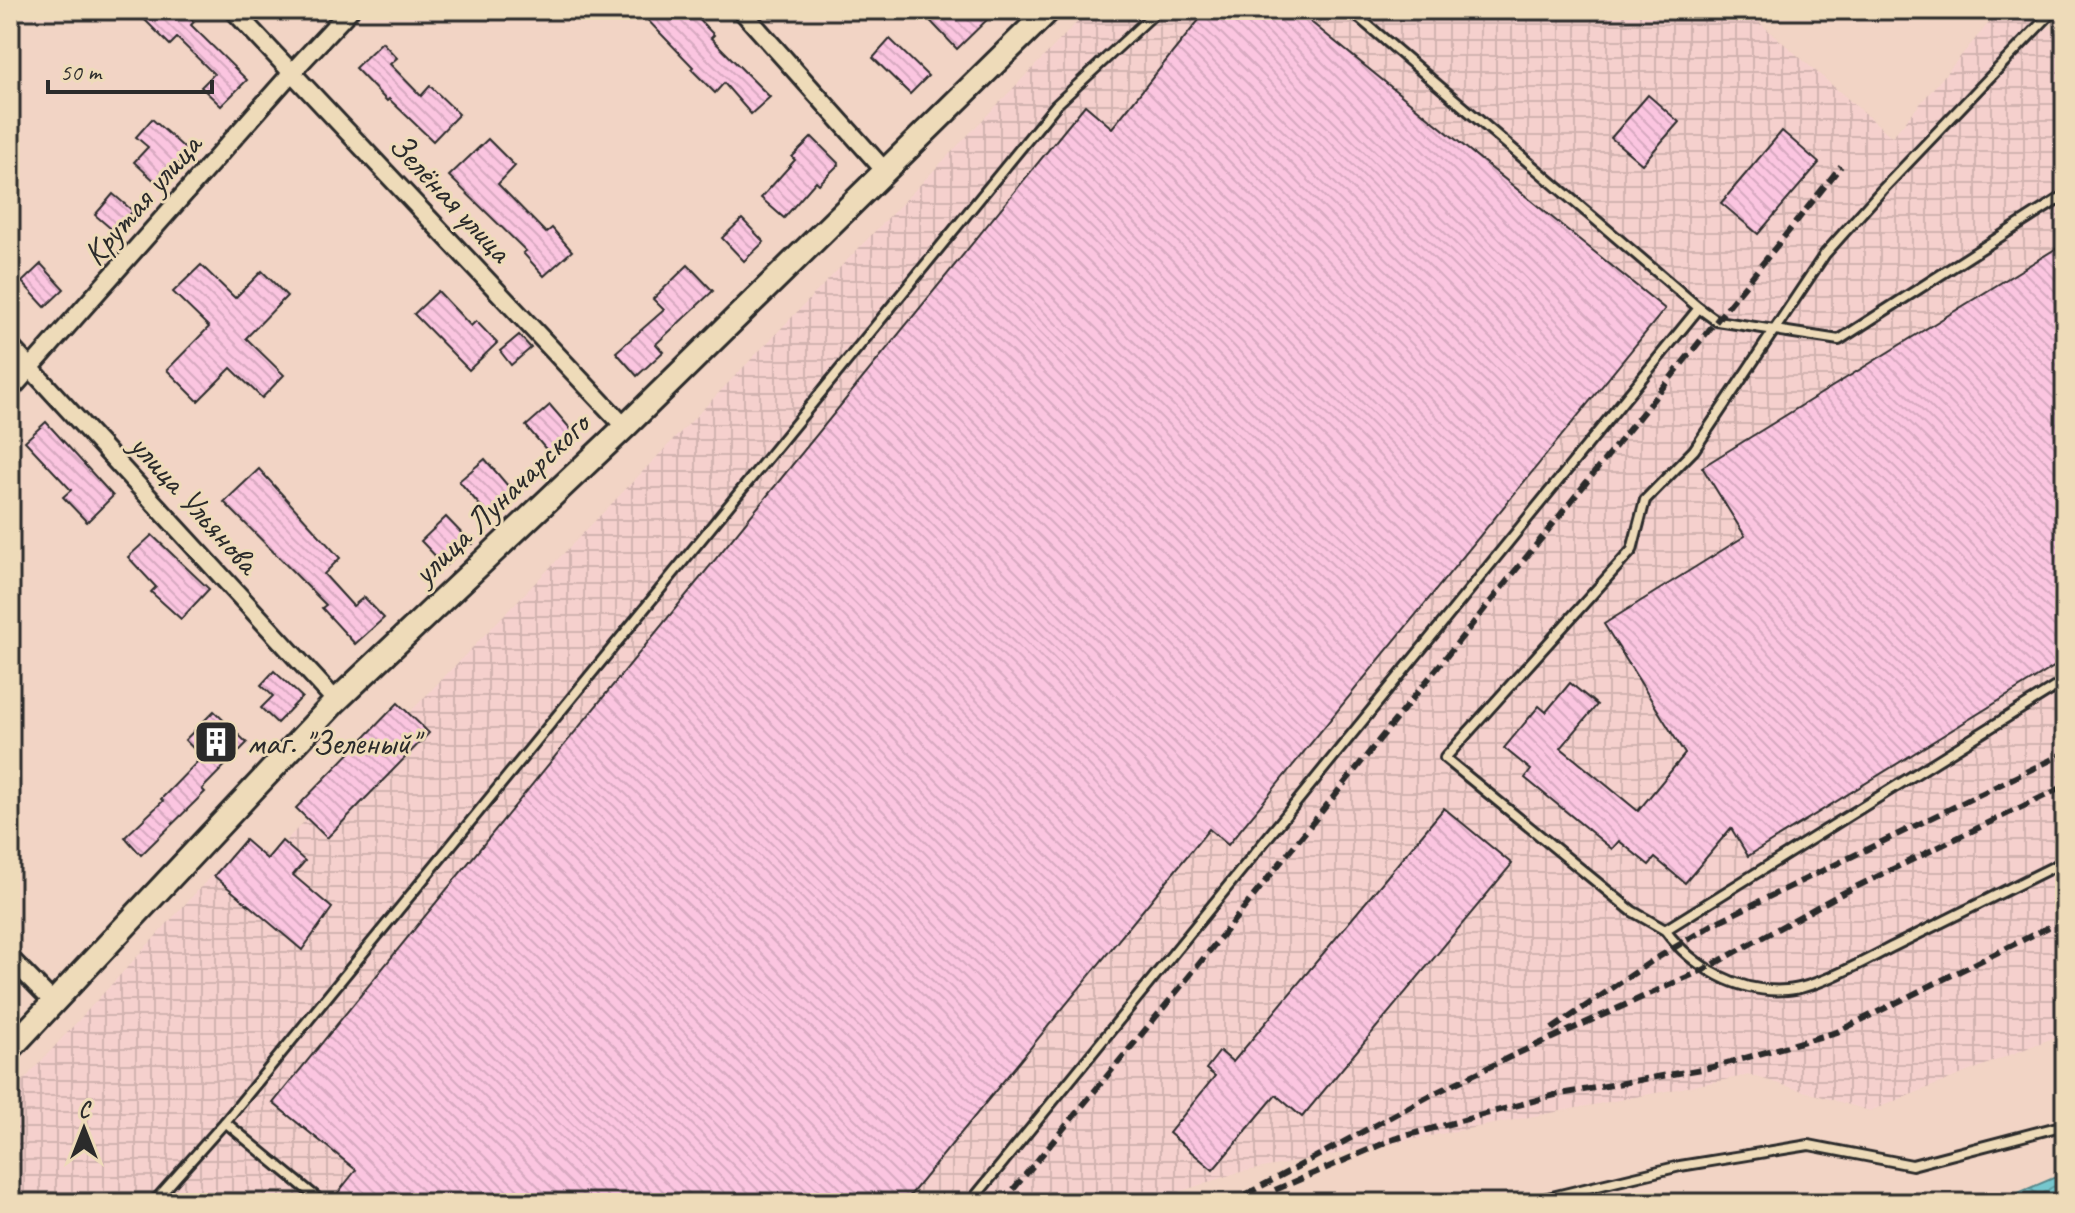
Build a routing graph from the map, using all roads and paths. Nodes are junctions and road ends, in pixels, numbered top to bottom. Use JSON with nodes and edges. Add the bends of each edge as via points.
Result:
{"nodes":[{"id":1,"x":233,"y":10,"type":"edge"},
{"id":2,"x":350,"y":10,"type":"edge"},
{"id":3,"x":741,"y":10,"type":"edge"},
{"id":4,"x":1049,"y":10,"type":"edge"},
{"id":5,"x":1158,"y":10,"type":"edge"},
{"id":6,"x":1350,"y":10,"type":"edge"},
{"id":7,"x":2054,"y":10,"type":"edge"},
{"id":8,"x":293,"y":71,"type":"junction"},
{"id":9,"x":885,"y":171,"type":"junction"},
{"id":10,"x":2065,"y":195,"type":"edge"},
{"id":11,"x":1699,"y":308,"type":"junction"},
{"id":12,"x":1774,"y":331,"type":"junction"},
{"id":13,"x":10,"y":346,"type":"edge"},
{"id":14,"x":32,"y":369,"type":"junction"},
{"id":15,"x":10,"y":391,"type":"edge"},
{"id":16,"x":625,"y":427,"type":"junction"},
{"id":17,"x":2065,"y":681,"type":"edge"},
{"id":18,"x":336,"y":701,"type":"junction"},
{"id":19,"x":2065,"y":861,"type":"edge"},
{"id":20,"x":1665,"y":930,"type":"junction"},
{"id":21,"x":10,"y":958,"type":"edge"},
{"id":22,"x":53,"y":1002,"type":"junction"},
{"id":23,"x":10,"y":1049,"type":"edge"},
{"id":24,"x":225,"y":1122,"type":"junction"},
{"id":25,"x":2065,"y":1125,"type":"edge"},
{"id":26,"x":316,"y":1197,"type":"dead end"},
{"id":27,"x":153,"y":1203,"type":"edge"},
{"id":28,"x":970,"y":1203,"type":"edge"},
{"id":29,"x":1527,"y":1203,"type":"edge"}],
"edges":[{"from":1,"to":8,"type":"street","name":"Зелёная улица"},
{"from":2,"to":8,"type":"street","name":"Крутая улица"},
{"from":3,"to":9,"type":"street"},
{"from":4,"to":9,"type":"street","name":"улица Луначарского"},
{"from":5,"to":24,"type":"lane","via":[[1056,105]]},
{"from":6,"to":11,"type":"lane"},
{"from":7,"to":12,"type":"lane","via":[[1834,244]]},
{"from":8,"to":14,"type":"street","name":"Крутая улица"},
{"from":8,"to":16,"type":"street","name":"Зелёная улица"},
{"from":9,"to":16,"type":"street","name":"улица Луначарского"},
{"from":10,"to":12,"type":"lane","via":[[1839,340]]},
{"from":11,"to":12,"type":"lane","via":[[1717,321]]},
{"from":11,"to":28,"type":"lane"},
{"from":12,"to":20,"type":"lane","via":[[1694,450],[1645,500],[1632,550],[1445,758],[1632,911]]},
{"from":13,"to":14,"type":"street","name":"улица Ульянова"},
{"from":14,"to":15,"type":"street","name":"Крутая улица"},
{"from":14,"to":18,"type":"street","name":"улица Ульянова"},
{"from":16,"to":18,"type":"street","name":"улица Луначарского"},
{"from":17,"to":20,"type":"lane"},
{"from":18,"to":22,"type":"street","name":"улица Луначарского"},
{"from":19,"to":20,"type":"lane","via":[[1836,975],[1787,990],[1743,986],[1705,969]]},
{"from":21,"to":22,"type":"street"},
{"from":22,"to":23,"type":"street","name":"улица Луначарского"},
{"from":24,"to":26,"type":"lane"},
{"from":24,"to":27,"type":"lane"},
{"from":25,"to":29,"type":"lane","via":[[1912,1165],[1809,1145],[1680,1166]]}]}
